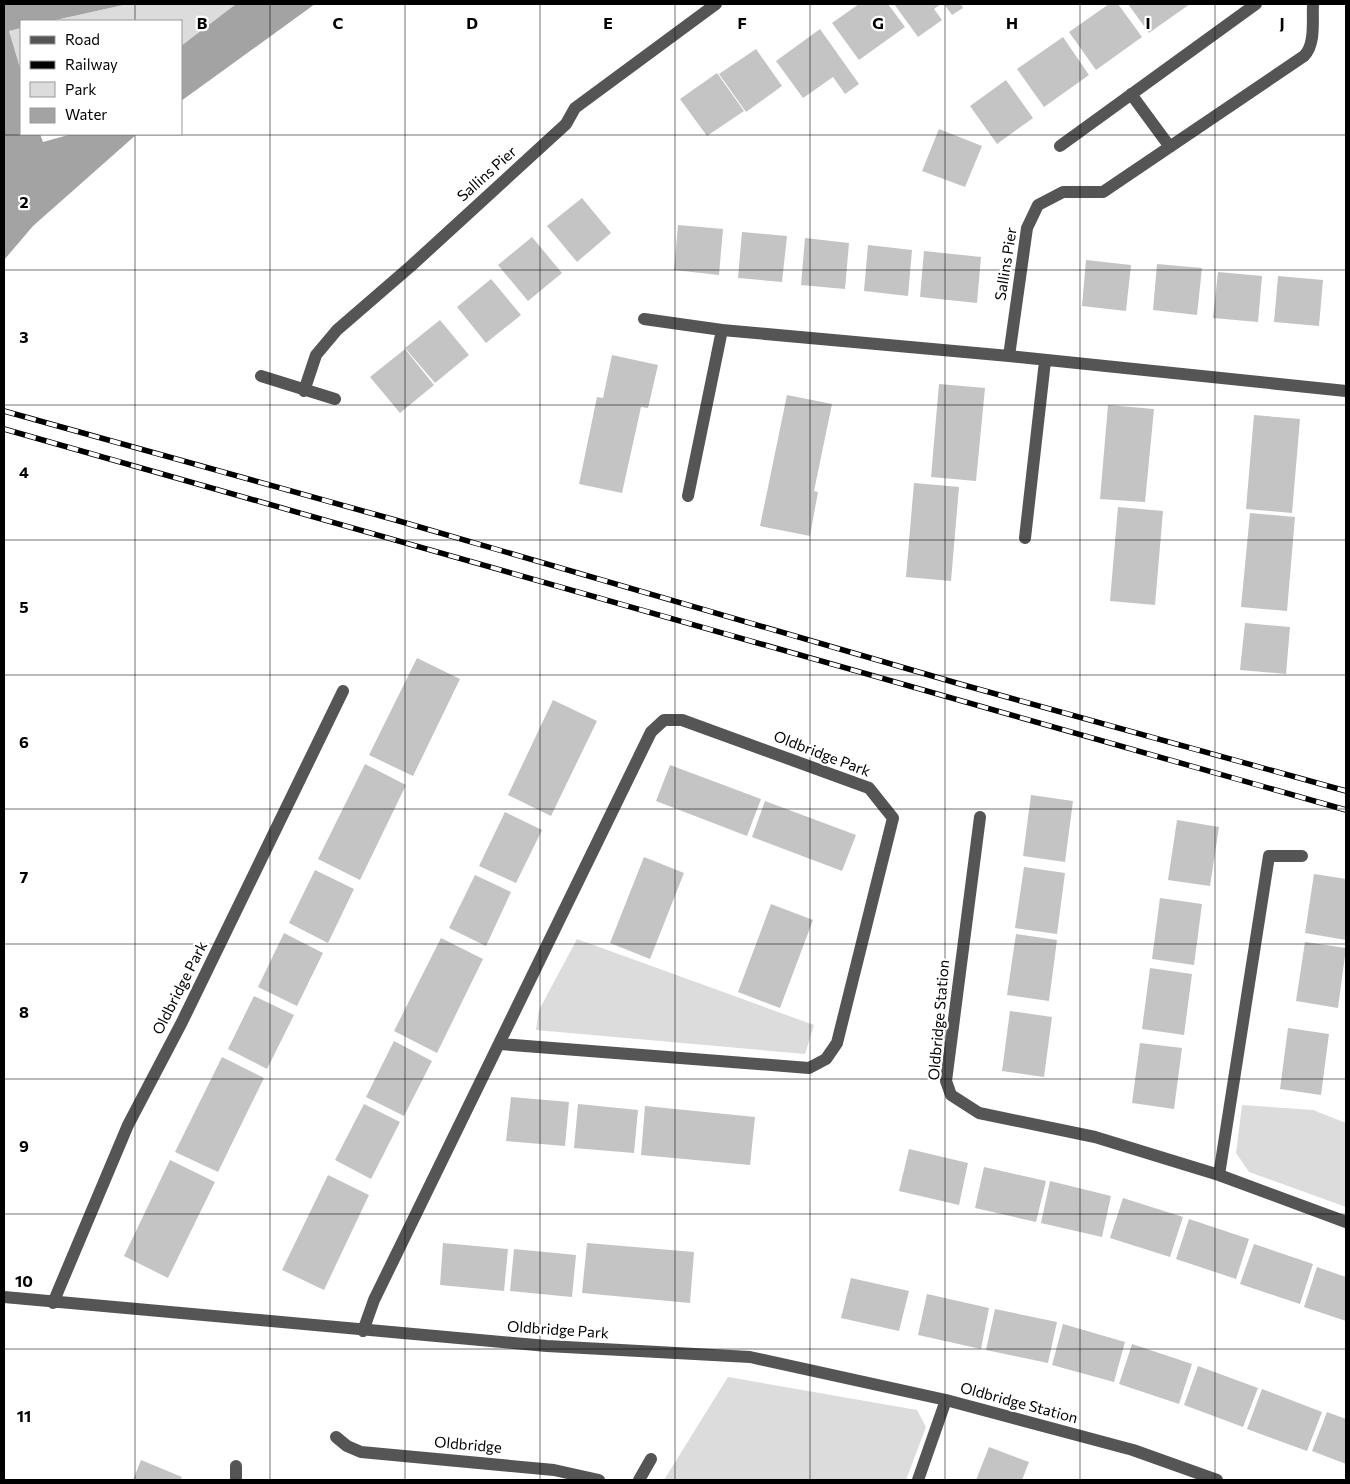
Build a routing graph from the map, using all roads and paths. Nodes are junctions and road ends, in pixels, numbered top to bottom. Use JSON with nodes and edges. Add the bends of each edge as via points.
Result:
{"nodes":[{"id":1,"x":716,"y":4,"type":"edge"},
{"id":2,"x":1256,"y":4,"type":"edge"},
{"id":3,"x":1313,"y":4,"type":"edge"},
{"id":4,"x":1131,"y":94,"type":"junction"},
{"id":5,"x":1060,"y":146,"type":"dead end"},
{"id":6,"x":1170,"y":146,"type":"junction"},
{"id":7,"x":644,"y":319,"type":"dead end"},
{"id":8,"x":722,"y":330,"type":"junction"},
{"id":9,"x":1009,"y":356,"type":"junction"},
{"id":10,"x":1045,"y":361,"type":"junction"},
{"id":11,"x":260,"y":376,"type":"dead end"},
{"id":12,"x":304,"y":391,"type":"junction"},
{"id":13,"x":1346,"y":391,"type":"edge"},
{"id":14,"x":335,"y":399,"type":"dead end"},
{"id":15,"x":688,"y":496,"type":"dead end"},
{"id":16,"x":1026,"y":538,"type":"dead end"},
{"id":17,"x":343,"y":691,"type":"dead end"},
{"id":18,"x":980,"y":817,"type":"dead end"},
{"id":19,"x":1302,"y":856,"type":"dead end"},
{"id":20,"x":500,"y":1044,"type":"junction"},
{"id":21,"x":1219,"y":1175,"type":"junction"},
{"id":22,"x":1346,"y":1222,"type":"edge"},
{"id":23,"x":4,"y":1297,"type":"edge"},
{"id":24,"x":52,"y":1303,"type":"junction"},
{"id":25,"x":363,"y":1331,"type":"junction"},
{"id":26,"x":750,"y":1357,"type":"joint"},
{"id":27,"x":946,"y":1400,"type":"junction"},
{"id":28,"x":336,"y":1437,"type":"dead end"},
{"id":29,"x":651,"y":1459,"type":"dead end"},
{"id":30,"x":236,"y":1466,"type":"dead end"},
{"id":31,"x":236,"y":1480,"type":"edge"},
{"id":32,"x":599,"y":1480,"type":"edge"},
{"id":33,"x":639,"y":1480,"type":"edge"},
{"id":34,"x":918,"y":1480,"type":"edge"},
{"id":35,"x":1217,"y":1480,"type":"edge"}],
"edges":[{"from":1,"to":12,"type":"street","name":"Sallins Pier","via":[[575,108],[566,124],[337,330],[316,355]]},
{"from":2,"to":4,"type":"street"},
{"from":3,"to":6,"type":"street","name":"Sallins Pier","via":[[1309,51],[1232,107]]},
{"from":4,"to":5,"type":"street"},
{"from":4,"to":6,"type":"street"},
{"from":6,"to":9,"type":"street","name":"Sallins Pier","via":[[1104,192],[1063,192],[1038,205],[1027,228]]},
{"from":7,"to":8,"type":"street"},
{"from":8,"to":9,"type":"street"},
{"from":8,"to":15,"type":"street"},
{"from":9,"to":10,"type":"street"},
{"from":10,"to":13,"type":"street"},
{"from":10,"to":16,"type":"street"},
{"from":11,"to":12,"type":"street"},
{"from":12,"to":14,"type":"street"},
{"from":17,"to":24,"type":"street","name":"Oldbridge Park","via":[[182,1022],[128,1125]]},
{"from":18,"to":21,"type":"street","name":"Oldbridge Station","via":[[946,1081],[951,1095],[979,1113],[1095,1138]]},
{"from":19,"to":21,"type":"street","via":[[1269,856]]},
{"from":20,"to":20,"type":"street","name":"Oldbridge Park","via":[[808,1068],[826,1059],[837,1043],[893,818],[869,788],[682,720],[664,720],[651,732]]},
{"from":20,"to":25,"type":"street","name":"Oldbridge Park","via":[[374,1300]]},
{"from":21,"to":22,"type":"street","name":"Oldbridge Station"},
{"from":23,"to":24,"type":"street","name":"Oldbridge Park"},
{"from":24,"to":25,"type":"street","name":"Oldbridge Park"},
{"from":25,"to":26,"type":"street","name":"Oldbridge Park","via":[[547,1346]]},
{"from":26,"to":27,"type":"street","name":"Oldbridge Station"},
{"from":27,"to":34,"type":"street"},
{"from":27,"to":35,"type":"street","name":"Oldbridge Station","via":[[1132,1450]]},
{"from":28,"to":32,"type":"street","name":"Oldbridge","via":[[361,1452],[554,1470]]},
{"from":29,"to":33,"type":"street"},
{"from":30,"to":31,"type":"street"}]}
